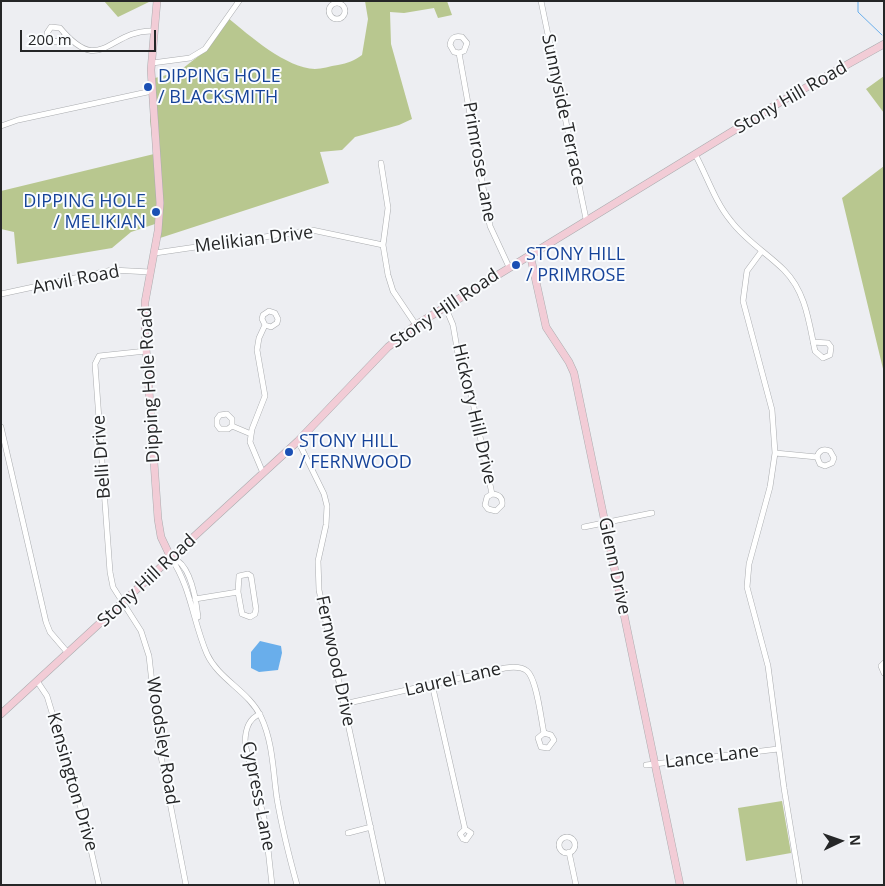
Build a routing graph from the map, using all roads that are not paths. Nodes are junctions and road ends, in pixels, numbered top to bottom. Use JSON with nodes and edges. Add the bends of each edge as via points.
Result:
{"nodes":[{"id":1,"x":157,"y":1,"type":"edge"},
{"id":2,"x":240,"y":1,"type":"edge"},
{"id":3,"x":325,"y":1,"type":"edge"},
{"id":4,"x":540,"y":1,"type":"edge"},
{"id":5,"x":331,"y":6,"type":"dead end"},
{"id":6,"x":154,"y":31,"type":"junction"},
{"id":7,"x":66,"y":35,"type":"dead end"},
{"id":8,"x":884,"y":44,"type":"edge"},
{"id":9,"x":459,"y":53,"type":"dead end"},
{"id":10,"x":152,"y":63,"type":"junction"},
{"id":11,"x":152,"y":91,"type":"junction"},
{"id":12,"x":1,"y":126,"type":"edge"},
{"id":13,"x":695,"y":154,"type":"junction"},
{"id":14,"x":381,"y":162,"type":"dead end"},
{"id":15,"x":586,"y":219,"type":"junction"},
{"id":16,"x":383,"y":246,"type":"junction"},
{"id":17,"x":761,"y":252,"type":"junction"},
{"id":18,"x":154,"y":253,"type":"junction"},
{"id":19,"x":530,"y":254,"type":"junction"},
{"id":20,"x":509,"y":266,"type":"junction"},
{"id":21,"x":150,"y":272,"type":"junction"},
{"id":22,"x":1,"y":294,"type":"edge"},
{"id":23,"x":446,"y":306,"type":"junction"},
{"id":24,"x":265,"y":325,"type":"dead end"},
{"id":25,"x":416,"y":325,"type":"junction"},
{"id":26,"x":813,"y":342,"type":"dead end"},
{"id":27,"x":146,"y":351,"type":"junction"},
{"id":28,"x":232,"y":426,"type":"dead end"},
{"id":29,"x":1,"y":427,"type":"edge"},
{"id":30,"x":251,"y":434,"type":"junction"},
{"id":31,"x":298,"y":441,"type":"junction"},
{"id":32,"x":775,"y":453,"type":"junction"},
{"id":33,"x":817,"y":457,"type":"dead end"},
{"id":34,"x":263,"y":473,"type":"junction"},
{"id":35,"x":492,"y":494,"type":"dead end"},
{"id":36,"x":652,"y":513,"type":"dead end"},
{"id":37,"x":604,"y":522,"type":"junction"},
{"id":38,"x":584,"y":527,"type":"dead end"},
{"id":39,"x":171,"y":558,"type":"junction"},
{"id":40,"x":238,"y":592,"type":"junction"},
{"id":41,"x":195,"y":599,"type":"junction"},
{"id":42,"x":123,"y":604,"type":"junction"},
{"id":43,"x":199,"y":627,"type":"junction"},
{"id":44,"x":68,"y":653,"type":"junction"},
{"id":45,"x":882,"y":664,"type":"edge"},
{"id":46,"x":884,"y":673,"type":"edge"},
{"id":47,"x":37,"y":681,"type":"junction"},
{"id":48,"x":432,"y":684,"type":"junction"},
{"id":49,"x":344,"y":704,"type":"junction"},
{"id":50,"x":1,"y":714,"type":"edge"},
{"id":51,"x":260,"y":714,"type":"junction"},
{"id":52,"x":544,"y":733,"type":"dead end"},
{"id":53,"x":778,"y":749,"type":"junction"},
{"id":54,"x":650,"y":765,"type":"junction"},
{"id":55,"x":371,"y":827,"type":"junction"},
{"id":56,"x":465,"y":829,"type":"dead end"},
{"id":57,"x":348,"y":833,"type":"dead end"},
{"id":58,"x":569,"y":852,"type":"dead end"},
{"id":59,"x":99,"y":885,"type":"edge"},
{"id":60,"x":186,"y":885,"type":"edge"},
{"id":61,"x":272,"y":885,"type":"edge"},
{"id":62,"x":297,"y":885,"type":"edge"},
{"id":63,"x":384,"y":885,"type":"edge"},
{"id":64,"x":576,"y":885,"type":"edge"},
{"id":65,"x":680,"y":885,"type":"edge"},
{"id":66,"x":800,"y":885,"type":"edge"}],
"edges":[{"from":1,"to":6,"type":"main road","name":"Dipping Hole Road"},
{"from":2,"to":10,"type":"street","via":[[205,49],[190,58]]},
{"from":3,"to":5,"type":"street"},
{"from":4,"to":15,"type":"street","name":"Sunnyside Terrace"},
{"from":6,"to":7,"type":"street","via":[[136,32],[90,51],[81,49]]},
{"from":6,"to":10,"type":"main road","name":"Dipping Hole Road"},
{"from":8,"to":13,"type":"main road","name":"Stony Hill Road"},
{"from":9,"to":20,"type":"street","name":"Primrose Lane","via":[[490,226]]},
{"from":10,"to":11,"type":"main road","name":"Dipping Hole Road"},
{"from":11,"to":12,"type":"street"},
{"from":11,"to":18,"type":"main road","name":"Dipping Hole Road","via":[[160,187]]},
{"from":13,"to":15,"type":"main road","name":"Stony Hill Road"},
{"from":13,"to":17,"type":"street","via":[[730,220]]},
{"from":14,"to":16,"type":"street","via":[[388,208]]},
{"from":15,"to":19,"type":"main road","name":"Stony Hill Road"},
{"from":16,"to":18,"type":"street","name":"Melikian Drive","via":[[312,230]]},
{"from":16,"to":25,"type":"street","via":[[390,284]]},
{"from":17,"to":26,"type":"street","via":[[782,267],[798,288]]},
{"from":17,"to":32,"type":"street","via":[[747,271],[743,301],[771,403]]},
{"from":18,"to":21,"type":"main road","name":"Dipping Hole Road"},
{"from":19,"to":20,"type":"main road","name":"Stony Hill Road"},
{"from":19,"to":37,"type":"main road","name":"Glenn Drive","via":[[546,327],[574,373]]},
{"from":20,"to":23,"type":"main road","name":"Stony Hill Road"},
{"from":21,"to":22,"type":"street","name":"Anvil Road","via":[[112,270]]},
{"from":21,"to":27,"type":"main road","name":"Dipping Hole Road","via":[[145,302]]},
{"from":23,"to":25,"type":"main road","name":"Stony Hill Road"},
{"from":23,"to":35,"type":"street","name":"Hickory Hill Drive","via":[[470,390]]},
{"from":24,"to":30,"type":"street","via":[[257,347],[265,396]]},
{"from":25,"to":31,"type":"main road","name":"Stony Hill Road","via":[[388,347]]},
{"from":27,"to":39,"type":"main road","name":"Dipping Hole Road","via":[[158,519],[161,537]]},
{"from":27,"to":42,"type":"street","name":"Belli Drive","via":[[106,354],[99,356],[95,364],[111,581]]},
{"from":28,"to":30,"type":"street"},
{"from":29,"to":44,"type":"street","via":[[46,622],[50,632]]},
{"from":30,"to":34,"type":"street","via":[[252,451]]},
{"from":31,"to":34,"type":"main road","name":"Stony Hill Road"},
{"from":31,"to":49,"type":"street","name":"Fernwood Drive","via":[[327,506],[318,580]]},
{"from":32,"to":33,"type":"street"},
{"from":32,"to":53,"type":"street","via":[[770,487],[749,564],[748,597],[765,654]]},
{"from":34,"to":39,"type":"main road","name":"Stony Hill Road"},
{"from":36,"to":37,"type":"street"},
{"from":37,"to":38,"type":"street"},
{"from":37,"to":54,"type":"main road","name":"Glenn Drive"},
{"from":39,"to":41,"type":"street","via":[[183,567]]},
{"from":39,"to":42,"type":"main road","name":"Stony Hill Road"},
{"from":39,"to":43,"type":"street","via":[[187,588]]},
{"from":40,"to":40,"type":"street","via":[[242,614],[250,618],[256,609],[251,576],[239,576]]},
{"from":40,"to":41,"type":"street"},
{"from":41,"to":43,"type":"street"},
{"from":42,"to":44,"type":"main road","name":"Stony Hill Road"},
{"from":42,"to":60,"type":"street","name":"Woodsley Road","via":[[140,631],[149,656],[159,746]]},
{"from":43,"to":51,"type":"street","via":[[206,651],[216,668],[255,705]]},
{"from":44,"to":47,"type":"main road","name":"Stony Hill Road"},
{"from":45,"to":46,"type":"street"},
{"from":47,"to":50,"type":"main road","name":"Stony Hill Road"},
{"from":47,"to":59,"type":"street","name":"Kensington Drive","via":[[47,696],[83,815]]},
{"from":48,"to":49,"type":"street","name":"Laurel Lane"},
{"from":48,"to":52,"type":"street","name":"Laurel Lane","via":[[504,668],[523,669],[532,679]]},
{"from":48,"to":56,"type":"street"},
{"from":49,"to":55,"type":"street","name":"Fernwood Drive"},
{"from":51,"to":61,"type":"street","name":"Cypress Lane","via":[[248,726],[246,750],[265,822]]},
{"from":51,"to":62,"type":"street","via":[[267,732],[282,822]]},
{"from":53,"to":54,"type":"street","name":"Lance Lane"},
{"from":53,"to":66,"type":"street"},
{"from":54,"to":65,"type":"main road","name":"Glenn Drive"},
{"from":55,"to":57,"type":"street"},
{"from":55,"to":63,"type":"street","name":"Fernwood Drive"},
{"from":58,"to":64,"type":"street"}]}
